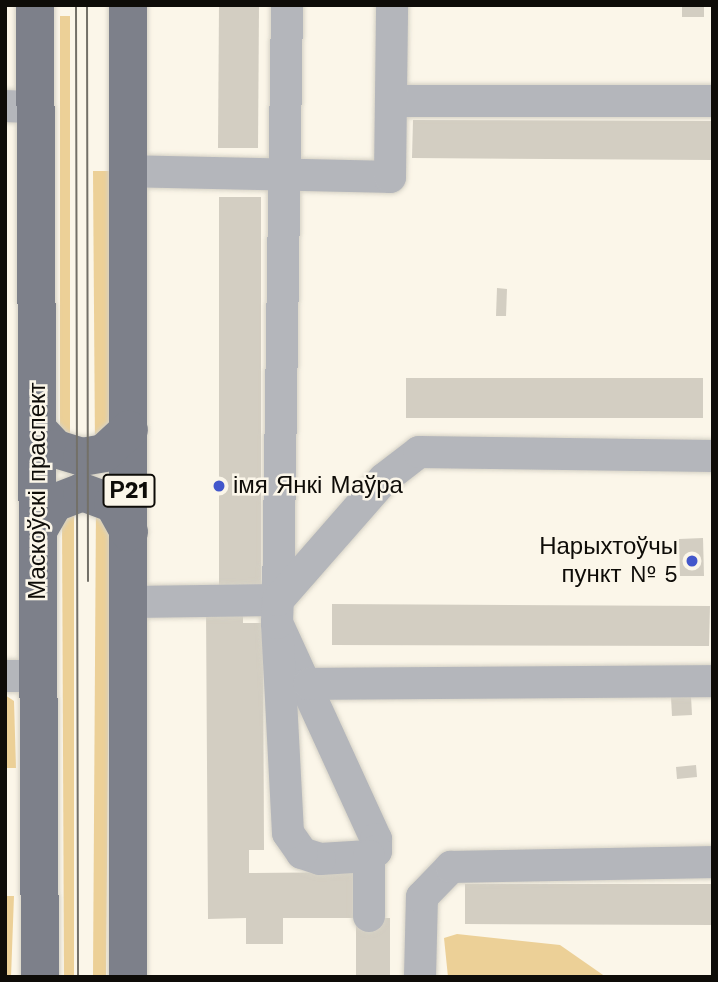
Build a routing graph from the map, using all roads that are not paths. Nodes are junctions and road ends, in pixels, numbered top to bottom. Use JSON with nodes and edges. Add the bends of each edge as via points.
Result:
{"nodes":[{"id":1,"x":35,"y":5,"type":"edge"},
{"id":2,"x":128,"y":5,"type":"edge"},
{"id":3,"x":287,"y":5,"type":"edge"},
{"id":4,"x":392,"y":5,"type":"edge"},
{"id":5,"x":392,"y":101,"type":"junction"},
{"id":6,"x":713,"y":101,"type":"edge"},
{"id":7,"x":21,"y":106,"type":"edge"},
{"id":8,"x":127,"y":171,"type":"junction"},
{"id":9,"x":288,"y":175,"type":"junction"},
{"id":10,"x":129,"y":429,"type":"junction"},
{"id":11,"x":38,"y":430,"type":"junction"},
{"id":12,"x":713,"y":456,"type":"edge"},
{"id":13,"x":39,"y":529,"type":"junction"},
{"id":14,"x":129,"y":532,"type":"junction"},
{"id":15,"x":129,"y":602,"type":"junction"},
{"id":16,"x":278,"y":611,"type":"junction"},
{"id":17,"x":22,"y":676,"type":"edge"},
{"id":18,"x":713,"y":681,"type":"edge"},
{"id":19,"x":309,"y":684,"type":"junction"},
{"id":20,"x":369,"y":856,"type":"junction"},
{"id":21,"x":713,"y":862,"type":"edge"},
{"id":22,"x":369,"y":916,"type":"dead end"},
{"id":23,"x":40,"y":977,"type":"edge"},
{"id":24,"x":128,"y":977,"type":"edge"},
{"id":25,"x":420,"y":977,"type":"edge"}],
"edges":[{"from":1,"to":7,"type":"main road","name":"Маскоўскі праспект"},
{"from":2,"to":8,"type":"main road","number":"Р21"},
{"from":3,"to":9,"type":"lane"},
{"from":4,"to":5,"type":"lane"},
{"from":5,"to":6,"type":"lane"},
{"from":5,"to":9,"type":"lane","via":[[390,177]]},
{"from":7,"to":11,"type":"main road","name":"Маскоўскі праспект"},
{"from":8,"to":9,"type":"lane"},
{"from":8,"to":10,"type":"main road","number":"Р21"},
{"from":9,"to":16,"type":"lane"},
{"from":10,"to":11,"type":"main road","via":[[114,447],[82,457],[56,449]]},
{"from":10,"to":14,"type":"main road","number":"Р21"},
{"from":11,"to":13,"type":"main road","name":"Маскоўскі праспект"},
{"from":12,"to":16,"type":"lane","via":[[419,452],[384,479]]},
{"from":13,"to":14,"type":"main road","via":[[54,503],[82,492],[113,503]]},
{"from":13,"to":17,"type":"main road","name":"Маскоўскі праспект"},
{"from":14,"to":15,"type":"main road","number":"Р21"},
{"from":15,"to":16,"type":"lane"},
{"from":15,"to":24,"type":"main road","number":"Р21"},
{"from":16,"to":19,"type":"lane"},
{"from":16,"to":20,"type":"lane","via":[[288,833],[302,853],[320,859]]},
{"from":17,"to":23,"type":"main road","name":"Маскоўскі праспект"},
{"from":18,"to":19,"type":"lane"},
{"from":19,"to":20,"type":"lane","via":[[376,839],[376,851]]},
{"from":20,"to":22,"type":"lane"},
{"from":21,"to":25,"type":"lane","via":[[451,867],[422,897]]}]}
